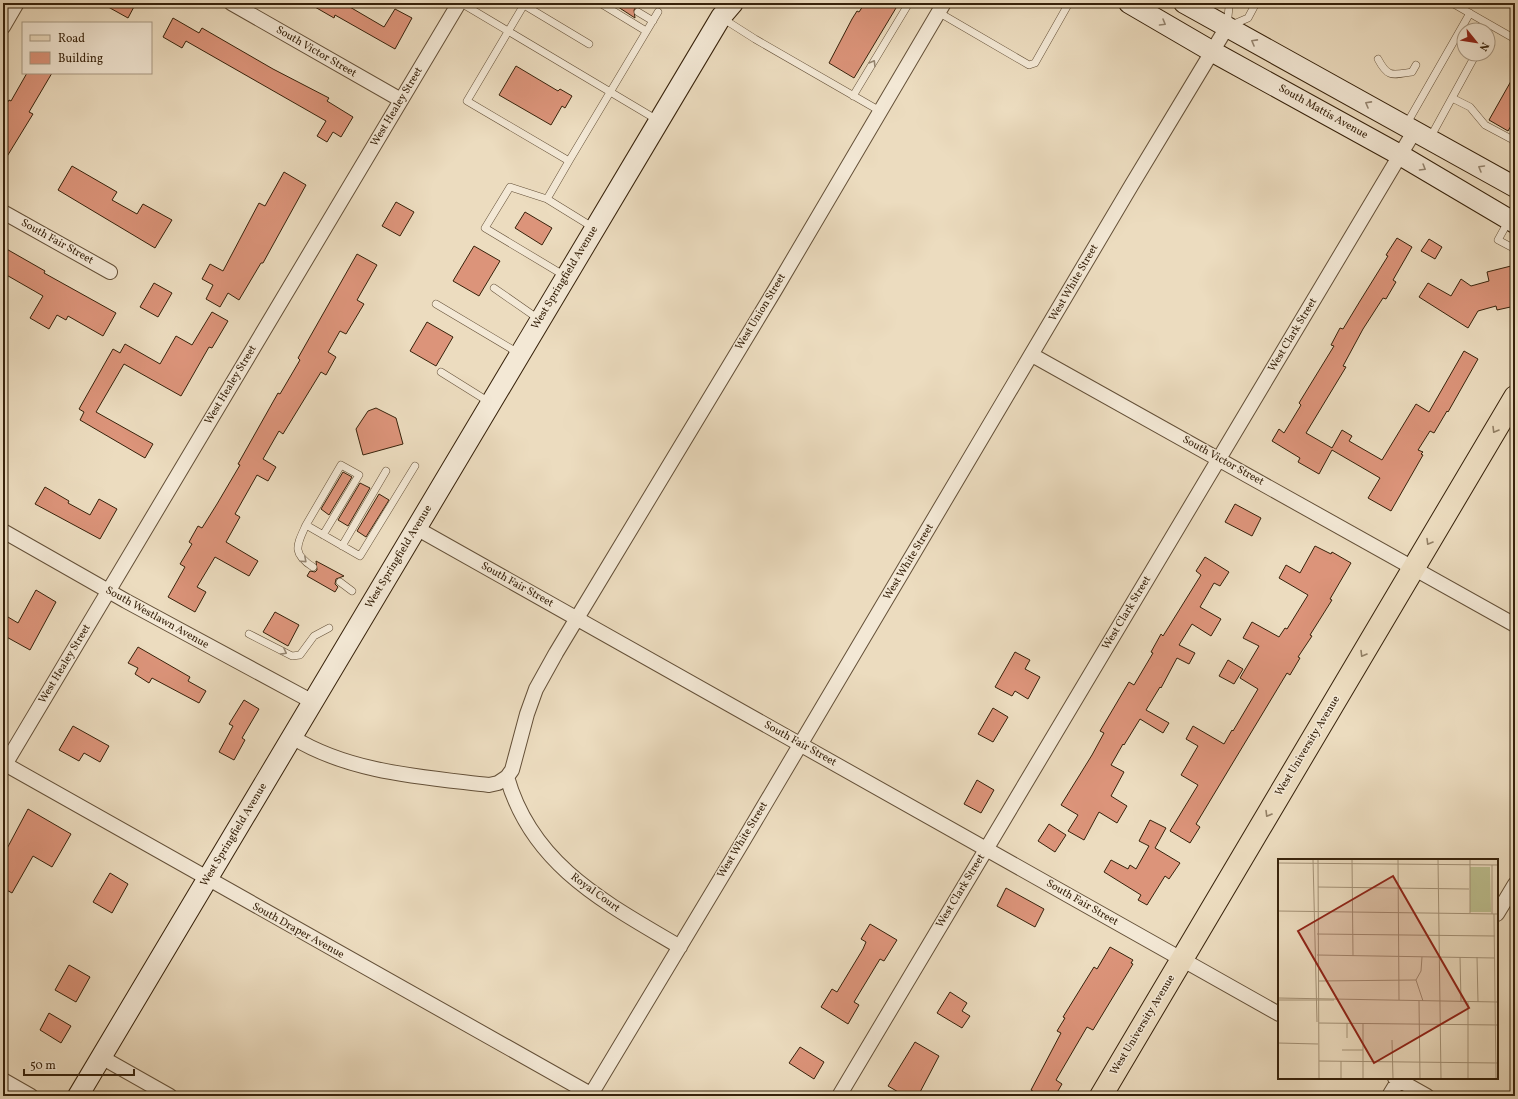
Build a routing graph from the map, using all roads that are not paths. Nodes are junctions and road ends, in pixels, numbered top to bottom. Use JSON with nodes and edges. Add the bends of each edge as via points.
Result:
{"nodes":[{"id":1,"x":17,"y":3,"type":"edge"},
{"id":2,"x":231,"y":3,"type":"edge"},
{"id":3,"x":460,"y":3,"type":"edge"},
{"id":4,"x":600,"y":3,"type":"edge"},
{"id":5,"x":909,"y":3,"type":"edge"},
{"id":6,"x":1069,"y":3,"type":"edge"},
{"id":7,"x":1129,"y":3,"type":"edge"},
{"id":8,"x":1184,"y":3,"type":"edge"},
{"id":9,"x":1231,"y":3,"type":"edge"},
{"id":10,"x":1256,"y":3,"type":"edge"},
{"id":11,"x":1452,"y":3,"type":"edge"},
{"id":12,"x":525,"y":4,"type":"edge"},
{"id":13,"x":727,"y":8,"type":"edge"},
{"id":14,"x":941,"y":8,"type":"edge"},
{"id":15,"x":638,"y":12,"type":"dead end"},
{"id":16,"x":658,"y":12,"type":"dead end"},
{"id":17,"x":1470,"y":13,"type":"junction"},
{"id":18,"x":653,"y":21,"type":"junction"},
{"id":19,"x":1481,"y":22,"type":"edge"},
{"id":20,"x":3,"y":27,"type":"edge"},
{"id":21,"x":1227,"y":27,"type":"junction"},
{"id":22,"x":508,"y":31,"type":"junction"},
{"id":23,"x":646,"y":31,"type":"junction"},
{"id":24,"x":1496,"y":31,"type":"edge"},
{"id":25,"x":1515,"y":39,"type":"edge"},
{"id":26,"x":589,"y":44,"type":"dead end"},
{"id":27,"x":1213,"y":52,"type":"junction"},
{"id":28,"x":1378,"y":59,"type":"dead end"},
{"id":29,"x":1472,"y":62,"type":"edge"},
{"id":30,"x":1416,"y":65,"type":"dead end"},
{"id":31,"x":610,"y":92,"type":"junction"},
{"id":32,"x":853,"y":96,"type":"junction"},
{"id":33,"x":1452,"y":98,"type":"junction"},
{"id":34,"x":401,"y":100,"type":"junction"},
{"id":35,"x":880,"y":111,"type":"junction"},
{"id":36,"x":659,"y":121,"type":"junction"},
{"id":37,"x":1417,"y":131,"type":"junction"},
{"id":38,"x":1515,"y":141,"type":"edge"},
{"id":39,"x":1400,"y":155,"type":"junction"},
{"id":40,"x":569,"y":161,"type":"junction"},
{"id":41,"x":1515,"y":187,"type":"edge"},
{"id":42,"x":547,"y":199,"type":"junction"},
{"id":43,"x":3,"y":212,"type":"edge"},
{"id":44,"x":1512,"y":222,"type":"edge"},
{"id":45,"x":595,"y":228,"type":"junction"},
{"id":46,"x":1515,"y":249,"type":"edge"},
{"id":47,"x":110,"y":272,"type":"dead end"},
{"id":48,"x":566,"y":276,"type":"junction"},
{"id":49,"x":494,"y":288,"type":"dead end"},
{"id":50,"x":436,"y":304,"type":"dead end"},
{"id":51,"x":540,"y":320,"type":"junction"},
{"id":52,"x":520,"y":354,"type":"junction"},
{"id":53,"x":1032,"y":355,"type":"junction"},
{"id":54,"x":441,"y":372,"type":"dead end"},
{"id":55,"x":1515,"y":397,"type":"edge"},
{"id":56,"x":491,"y":403,"type":"junction"},
{"id":57,"x":1219,"y":459,"type":"junction"},
{"id":58,"x":415,"y":466,"type":"dead end"},
{"id":59,"x":386,"y":470,"type":"dead end"},
{"id":60,"x":306,"y":525,"type":"junction"},
{"id":61,"x":416,"y":528,"type":"junction"},
{"id":62,"x":3,"y":531,"type":"edge"},
{"id":63,"x":323,"y":535,"type":"junction"},
{"id":64,"x":342,"y":546,"type":"junction"},
{"id":65,"x":313,"y":567,"type":"dead end"},
{"id":66,"x":1413,"y":568,"type":"junction"},
{"id":67,"x":340,"y":582,"type":"dead end"},
{"id":68,"x":109,"y":591,"type":"junction"},
{"id":69,"x":352,"y":591,"type":"dead end"},
{"id":70,"x":577,"y":619,"type":"junction"},
{"id":71,"x":1515,"y":625,"type":"edge"},
{"id":72,"x":329,"y":628,"type":"dead end"},
{"id":73,"x":249,"y":634,"type":"dead end"},
{"id":74,"x":313,"y":702,"type":"junction"},
{"id":75,"x":292,"y":737,"type":"junction"},
{"id":76,"x":800,"y":744,"type":"junction"},
{"id":77,"x":4,"y":765,"type":"edge"},
{"id":78,"x":507,"y":777,"type":"junction"},
{"id":79,"x":987,"y":849,"type":"junction"},
{"id":80,"x":207,"y":880,"type":"junction"},
{"id":81,"x":1515,"y":884,"type":"edge"},
{"id":82,"x":1498,"y":912,"type":"edge"},
{"id":83,"x":680,"y":947,"type":"junction"},
{"id":84,"x":1182,"y":960,"type":"junction"},
{"id":85,"x":1278,"y":1013,"type":"edge"},
{"id":86,"x":102,"y":1057,"type":"junction"},
{"id":87,"x":1398,"y":1079,"type":"edge"},
{"id":88,"x":3,"y":1080,"type":"edge"},
{"id":89,"x":592,"y":1095,"type":"edge"},
{"id":90,"x":31,"y":1096,"type":"edge"},
{"id":91,"x":78,"y":1096,"type":"edge"},
{"id":92,"x":170,"y":1096,"type":"edge"},
{"id":93,"x":839,"y":1096,"type":"edge"},
{"id":94,"x":1101,"y":1096,"type":"edge"},
{"id":95,"x":1389,"y":1096,"type":"edge"},
{"id":96,"x":1427,"y":1096,"type":"edge"}],
"edges":[{"from":1,"to":20,"type":"street"},
{"from":2,"to":34,"type":"street","name":"South Victor Street"},
{"from":3,"to":22,"type":"lane"},
{"from":3,"to":34,"type":"street","name":"West Healey Street"},
{"from":4,"to":23,"type":"lane"},
{"from":32,"to":5,"type":"lane","one_way":true},
{"from":6,"to":14,"type":"lane","via":[[1035,63],[1029,65]]},
{"from":7,"to":27,"type":"main road","name":"South Mattis Avenue","one_way":true},
{"from":8,"to":21,"type":"main road"},
{"from":9,"to":21,"type":"lane","via":[[1228,7]]},
{"from":10,"to":21,"type":"lane","via":[[1248,18]]},
{"from":11,"to":17,"type":"lane"},
{"from":12,"to":22,"type":"lane"},
{"from":12,"to":26,"type":"lane"},
{"from":13,"to":32,"type":"lane","via":[[755,39]]},
{"from":13,"to":36,"type":"main road","name":"West Springfield Avenue"},
{"from":14,"to":35,"type":"street","name":"West Union Street"},
{"from":15,"to":18,"type":"lane"},
{"from":16,"to":18,"type":"lane"},
{"from":17,"to":19,"type":"lane"},
{"from":17,"to":37,"type":"lane"},
{"from":18,"to":23,"type":"lane"},
{"from":21,"to":27,"type":"street","name":"West White Street"},
{"from":37,"to":21,"type":"main road","one_way":true},
{"from":22,"to":31,"type":"lane"},
{"from":22,"to":40,"type":"lane","via":[[467,101]]},
{"from":23,"to":31,"type":"lane"},
{"from":24,"to":25,"type":"lane"},
{"from":27,"to":39,"type":"main road","name":"South Mattis Avenue"},
{"from":27,"to":53,"type":"street","name":"West White Street"},
{"from":28,"to":30,"type":"lane","via":[[1384,71],[1390,74],[1412,72]]},
{"from":29,"to":33,"type":"lane"},
{"from":31,"to":36,"type":"lane"},
{"from":31,"to":40,"type":"lane"},
{"from":32,"to":35,"type":"lane"},
{"from":33,"to":37,"type":"lane"},
{"from":33,"to":38,"type":"lane","via":[[1470,107],[1485,125]]},
{"from":34,"to":68,"type":"street","name":"West Healey Street"},
{"from":35,"to":70,"type":"street","name":"West Union Street"},
{"from":36,"to":45,"type":"main road","name":"West Springfield Avenue"},
{"from":37,"to":39,"type":"street","name":"West Clark Street"},
{"from":41,"to":37,"type":"main road","one_way":true},
{"from":39,"to":44,"type":"main road","name":"South Mattis Avenue","one_way":true},
{"from":39,"to":57,"type":"street","name":"West Clark Street"},
{"from":40,"to":42,"type":"lane"},
{"from":42,"to":45,"type":"lane"},
{"from":42,"to":48,"type":"lane","via":[[510,187],[485,228]]},
{"from":43,"to":47,"type":"street","name":"South Fair Street"},
{"from":44,"to":46,"type":"lane","via":[[1498,240]]},
{"from":45,"to":48,"type":"main road","name":"West Springfield Avenue"},
{"from":48,"to":51,"type":"main road","name":"West Springfield Avenue"},
{"from":49,"to":51,"type":"lane"},
{"from":50,"to":52,"type":"lane"},
{"from":51,"to":52,"type":"main road","name":"West Springfield Avenue"},
{"from":52,"to":56,"type":"main road","name":"West Springfield Avenue"},
{"from":53,"to":57,"type":"street","name":"South Victor Street"},
{"from":53,"to":76,"type":"street","name":"West White Street"},
{"from":54,"to":56,"type":"lane"},
{"from":55,"to":66,"type":"main road","name":"West University Avenue","one_way":true},
{"from":56,"to":61,"type":"main road","name":"West Springfield Avenue"},
{"from":57,"to":66,"type":"street","name":"South Victor Street"},
{"from":57,"to":79,"type":"street","name":"West Clark Street"},
{"from":58,"to":64,"type":"lane","via":[[360,556]]},
{"from":59,"to":64,"type":"lane"},
{"from":60,"to":63,"type":"lane"},
{"from":60,"to":63,"type":"lane","via":[[341,465],[359,475]]},
{"from":60,"to":65,"type":"lane","one_way":true,"via":[[298,544],[298,554]]},
{"from":61,"to":70,"type":"street","name":"South Fair Street"},
{"from":61,"to":74,"type":"main road","name":"West Springfield Avenue"},
{"from":62,"to":68,"type":"street","name":"South Westlawn Avenue"},
{"from":63,"to":64,"type":"lane"},
{"from":66,"to":71,"type":"street","name":"South Victor Street"},
{"from":66,"to":84,"type":"main road","name":"West University Avenue","one_way":true},
{"from":67,"to":69,"type":"lane"},
{"from":68,"to":74,"type":"street","name":"South Westlawn Avenue"},
{"from":68,"to":77,"type":"street","name":"West Healey Street"},
{"from":70,"to":76,"type":"street","name":"South Fair Street"},
{"from":70,"to":78,"type":"street","via":[[536,689],[512,770]]},
{"from":73,"to":72,"type":"lane","one_way":true,"via":[[292,656],[300,655],[314,636]]},
{"from":74,"to":75,"type":"main road","name":"West Springfield Avenue"},
{"from":75,"to":78,"type":"street","via":[[325,754],[400,774],[489,785]]},
{"from":75,"to":80,"type":"main road","name":"West Springfield Avenue"},
{"from":76,"to":79,"type":"street","name":"South Fair Street"},
{"from":76,"to":83,"type":"street","name":"West White Street"},
{"from":77,"to":80,"type":"street","name":"South Draper Avenue"},
{"from":78,"to":83,"type":"street","name":"Royal Court","via":[[518,808],[529,828],[562,868],[580,885]]},
{"from":79,"to":84,"type":"street","name":"South Fair Street"},
{"from":79,"to":93,"type":"street","name":"West Clark Street"},
{"from":80,"to":86,"type":"main road","name":"West Springfield Avenue"},
{"from":80,"to":89,"type":"street","name":"South Draper Avenue"},
{"from":81,"to":82,"type":"street"},
{"from":83,"to":89,"type":"street","name":"West White Street"},
{"from":84,"to":85,"type":"street","name":"South Fair Street"},
{"from":84,"to":94,"type":"main road","name":"West University Avenue"},
{"from":86,"to":91,"type":"main road","name":"West Springfield Avenue"},
{"from":86,"to":92,"type":"street"},
{"from":87,"to":95,"type":"street"},
{"from":87,"to":96,"type":"street"},
{"from":88,"to":90,"type":"street"}]}
